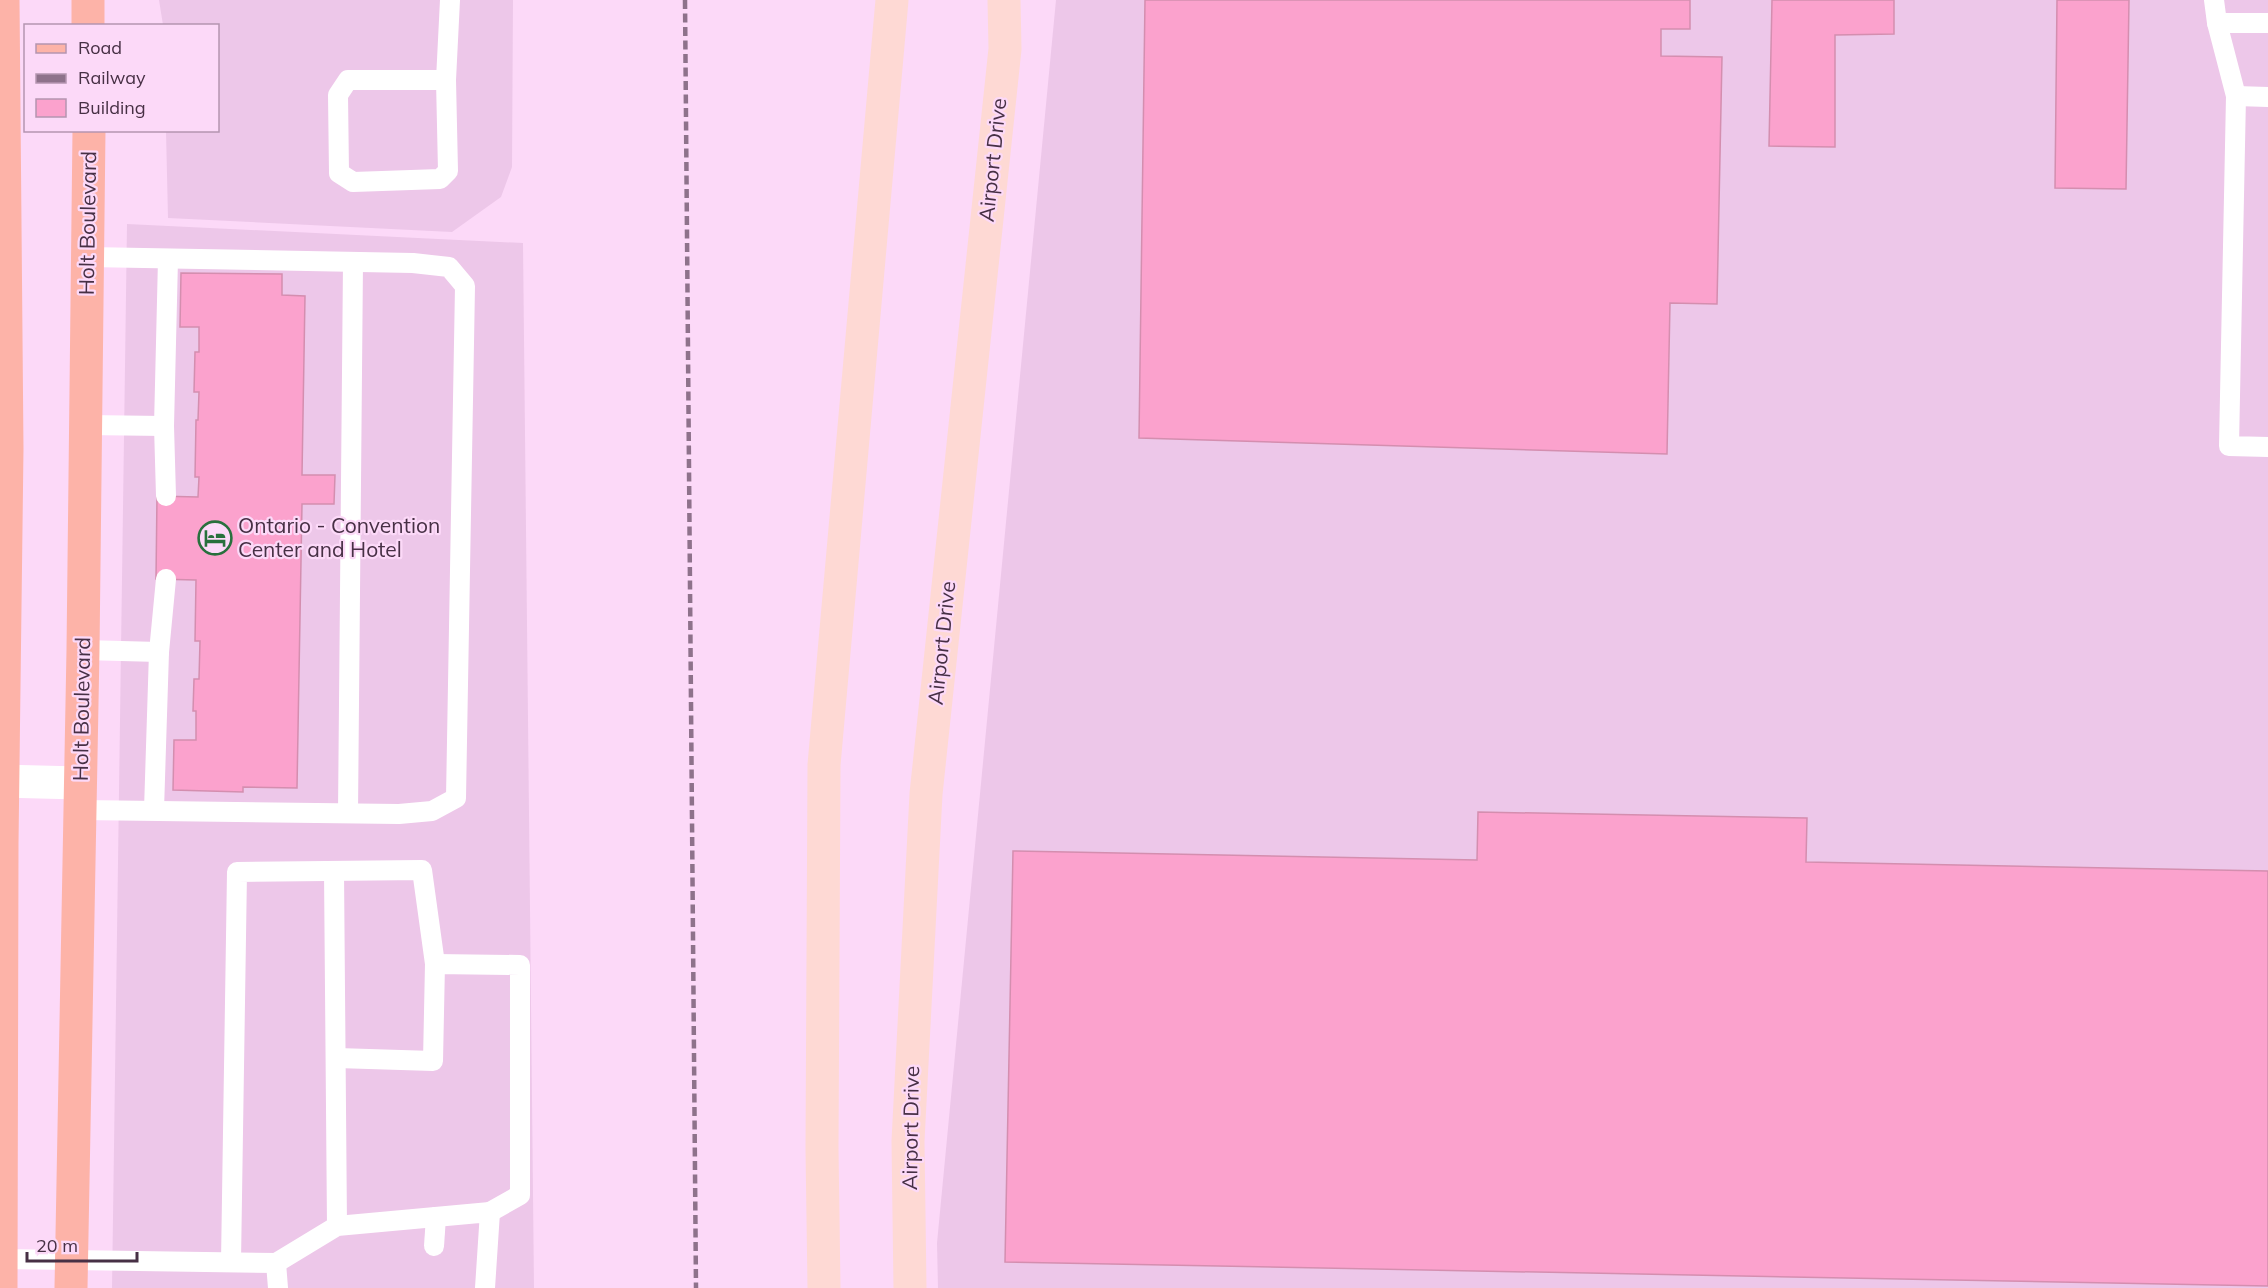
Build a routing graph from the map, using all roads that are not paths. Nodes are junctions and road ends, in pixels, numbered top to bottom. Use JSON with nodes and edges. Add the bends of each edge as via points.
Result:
{"nodes":[{"id":1,"x":3,"y":0,"type":"edge"},
{"id":2,"x":88,"y":0,"type":"edge"},
{"id":3,"x":450,"y":0,"type":"edge"},
{"id":4,"x":892,"y":0,"type":"edge"},
{"id":5,"x":1004,"y":0,"type":"edge"},
{"id":6,"x":2199,"y":0,"type":"edge"},
{"id":7,"x":2214,"y":0,"type":"edge"},
{"id":8,"x":2217,"y":23,"type":"junction"},
{"id":9,"x":2268,"y":23,"type":"edge"},
{"id":10,"x":88,"y":24,"type":"edge"},
{"id":11,"x":446,"y":80,"type":"junction"},
{"id":12,"x":2236,"y":96,"type":"junction"},
{"id":13,"x":2268,"y":97,"type":"edge"},
{"id":14,"x":89,"y":132,"type":"edge"},
{"id":15,"x":88,"y":257,"type":"junction"},
{"id":16,"x":168,"y":259,"type":"junction"},
{"id":17,"x":353,"y":262,"type":"junction"},
{"id":18,"x":3,"y":263,"type":"edge"},
{"id":19,"x":85,"y":425,"type":"junction"},
{"id":20,"x":164,"y":426,"type":"junction"},
{"id":21,"x":2268,"y":447,"type":"edge"},
{"id":22,"x":166,"y":496,"type":"dead end"},
{"id":23,"x":166,"y":579,"type":"dead end"},
{"id":24,"x":83,"y":650,"type":"junction"},
{"id":25,"x":159,"y":652,"type":"junction"},
{"id":26,"x":1,"y":781,"type":"edge"},
{"id":27,"x":80,"y":796,"type":"junction"},
{"id":28,"x":154,"y":810,"type":"junction"},
{"id":29,"x":348,"y":813,"type":"junction"},
{"id":30,"x":334,"y":871,"type":"junction"},
{"id":31,"x":435,"y":964,"type":"junction"},
{"id":32,"x":337,"y":1058,"type":"junction"},
{"id":33,"x":490,"y":1212,"type":"junction"},
{"id":34,"x":436,"y":1217,"type":"junction"},
{"id":35,"x":337,"y":1226,"type":"junction"},
{"id":36,"x":434,"y":1246,"type":"dead end"},
{"id":37,"x":1,"y":1259,"type":"edge"},
{"id":38,"x":231,"y":1262,"type":"junction"},
{"id":39,"x":276,"y":1263,"type":"junction"},
{"id":40,"x":71,"y":1274,"type":"edge"},
{"id":41,"x":1,"y":1288,"type":"edge"},
{"id":42,"x":278,"y":1288,"type":"edge"},
{"id":43,"x":484,"y":1288,"type":"edge"},
{"id":44,"x":824,"y":1288,"type":"edge"},
{"id":45,"x":910,"y":1288,"type":"edge"}],
"edges":[{"from":1,"to":18,"type":"main road"},
{"from":2,"to":10,"type":"main road"},
{"from":3,"to":11,"type":"lane"},
{"from":4,"to":44,"type":"main road","via":[[824,765]]},
{"from":5,"to":45,"type":"main road","name":"Airport Drive","via":[[1005,49],[926,794],[908,1141]]},
{"from":6,"to":8,"type":"lane"},
{"from":7,"to":8,"type":"lane"},
{"from":8,"to":9,"type":"lane"},
{"from":8,"to":12,"type":"lane"},
{"from":11,"to":11,"type":"lane","via":[[448,171],[440,179],[353,182],[339,173],[338,95],[348,80]]},
{"from":12,"to":13,"type":"lane"},
{"from":12,"to":21,"type":"lane","via":[[2229,446]]},
{"from":14,"to":15,"type":"main road","name":"Holt Boulevard"},
{"from":15,"to":16,"type":"lane"},
{"from":15,"to":19,"type":"main road","name":"Holt Boulevard"},
{"from":16,"to":17,"type":"lane"},
{"from":16,"to":20,"type":"lane"},
{"from":17,"to":29,"type":"lane"},
{"from":17,"to":29,"type":"lane","via":[[449,267],[465,286],[456,798],[432,811]]},
{"from":18,"to":26,"type":"main road","via":[[7,448]]},
{"from":19,"to":20,"type":"lane"},
{"from":19,"to":24,"type":"main road","name":"Holt Boulevard"},
{"from":20,"to":22,"type":"lane"},
{"from":23,"to":25,"type":"lane"},
{"from":24,"to":25,"type":"lane"},
{"from":24,"to":27,"type":"main road","name":"Holt Boulevard"},
{"from":25,"to":28,"type":"lane"},
{"from":26,"to":27,"type":"street"},
{"from":26,"to":37,"type":"main road"},
{"from":27,"to":28,"type":"lane"},
{"from":27,"to":40,"type":"main road","name":"Holt Boulevard"},
{"from":28,"to":29,"type":"lane"},
{"from":30,"to":31,"type":"lane","via":[[422,870]]},
{"from":30,"to":32,"type":"lane"},
{"from":30,"to":38,"type":"lane","via":[[237,872]]},
{"from":31,"to":32,"type":"lane","via":[[433,1060]]},
{"from":31,"to":33,"type":"lane","via":[[520,965],[520,1195]]},
{"from":32,"to":35,"type":"lane"},
{"from":33,"to":34,"type":"lane"},
{"from":33,"to":43,"type":"lane"},
{"from":34,"to":35,"type":"lane"},
{"from":34,"to":36,"type":"lane"},
{"from":35,"to":39,"type":"lane"},
{"from":37,"to":40,"type":"lane"},
{"from":37,"to":41,"type":"main road"},
{"from":38,"to":39,"type":"lane"},
{"from":38,"to":40,"type":"lane"},
{"from":39,"to":42,"type":"lane"}]}
